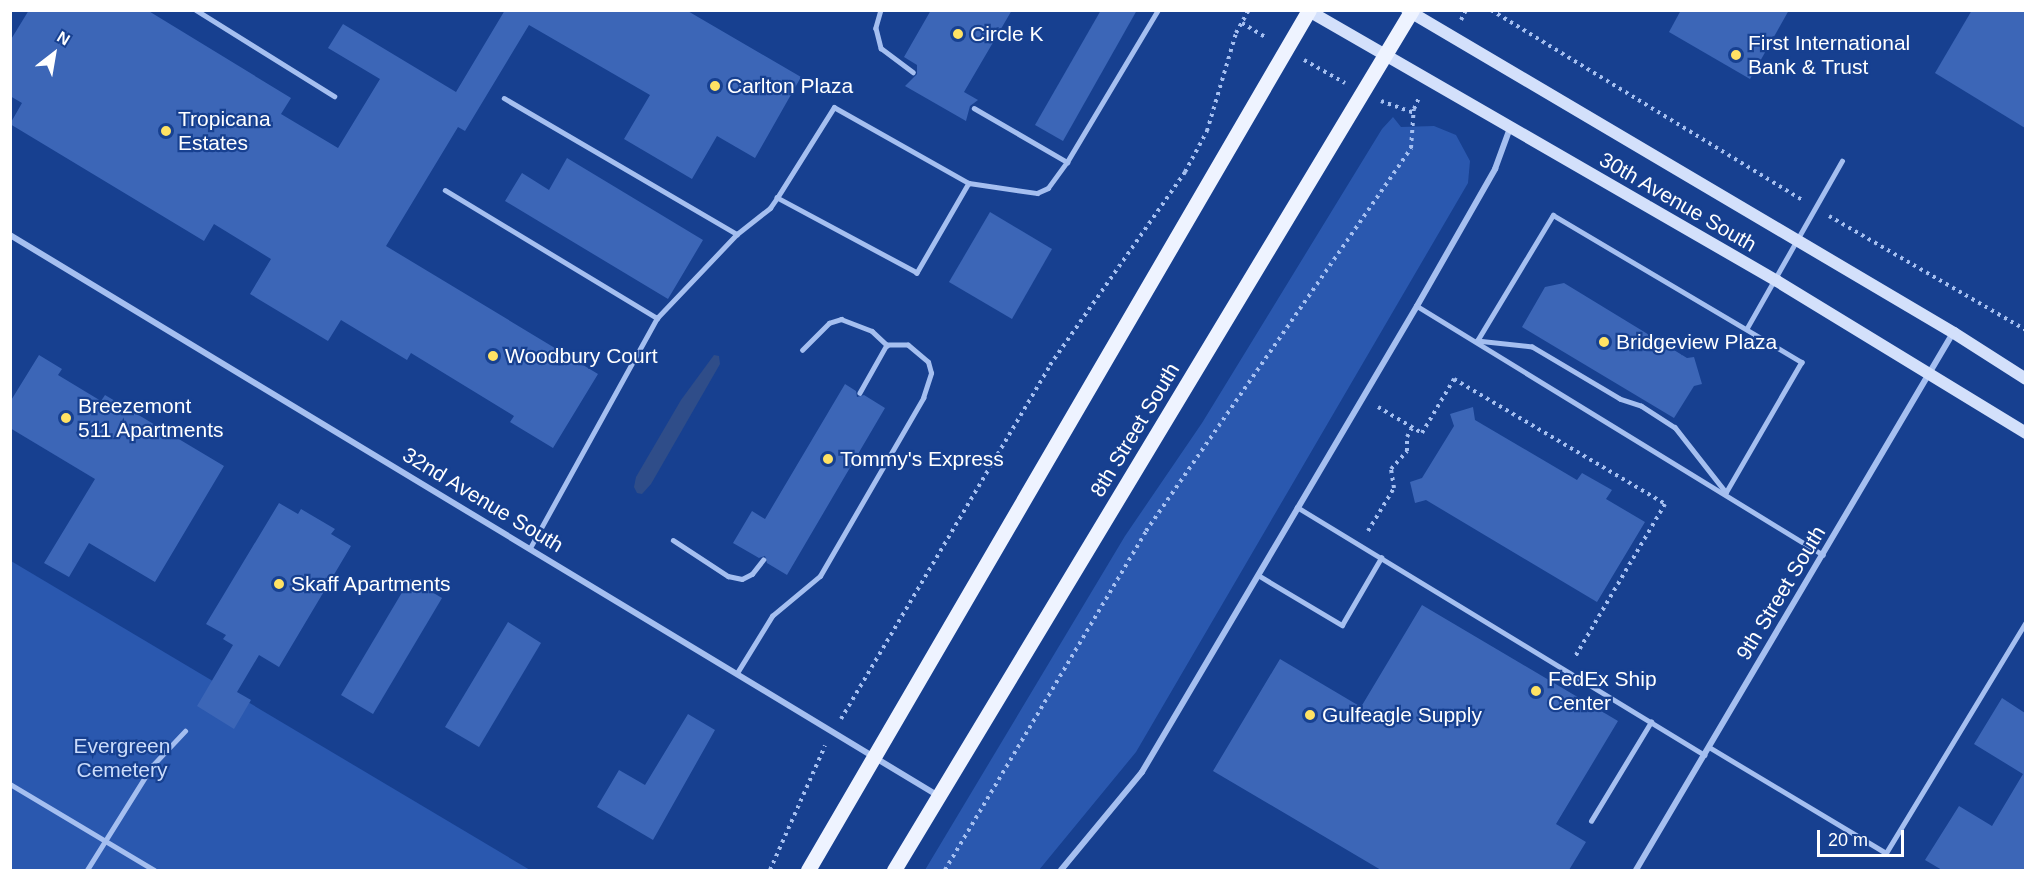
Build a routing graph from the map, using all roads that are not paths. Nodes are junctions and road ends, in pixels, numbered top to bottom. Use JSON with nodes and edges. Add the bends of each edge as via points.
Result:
{"nodes":[{"id":1,"x":196,"y":10,"type":"edge"},
{"id":2,"x":881,"y":10,"type":"edge"},
{"id":3,"x":1158,"y":10,"type":"edge"},
{"id":4,"x":1309,"y":11,"type":"edge"},
{"id":5,"x":1410,"y":11,"type":"edge"},
{"id":6,"x":1385,"y":56,"type":"junction"},
{"id":7,"x":913,"y":72,"type":"dead end"},
{"id":8,"x":334,"y":96,"type":"dead end"},
{"id":9,"x":504,"y":98,"type":"dead end"},
{"id":10,"x":974,"y":108,"type":"dead end"},
{"id":11,"x":1510,"y":128,"type":"junction"},
{"id":12,"x":1842,"y":161,"type":"dead end"},
{"id":13,"x":1067,"y":162,"type":"junction"},
{"id":14,"x":969,"y":183,"type":"junction"},
{"id":15,"x":445,"y":190,"type":"dead end"},
{"id":16,"x":777,"y":198,"type":"junction"},
{"id":17,"x":736,"y":234,"type":"junction"},
{"id":18,"x":10,"y":235,"type":"edge"},
{"id":19,"x":1797,"y":241,"type":"junction"},
{"id":20,"x":1777,"y":281,"type":"junction"},
{"id":21,"x":1417,"y":306,"type":"junction"},
{"id":22,"x":657,"y":318,"type":"junction"},
{"id":23,"x":1747,"y":328,"type":"junction"},
{"id":24,"x":1954,"y":333,"type":"junction"},
{"id":25,"x":1477,"y":340,"type":"junction"},
{"id":26,"x":887,"y":345,"type":"junction"},
{"id":27,"x":802,"y":350,"type":"dead end"},
{"id":28,"x":1930,"y":374,"type":"junction"},
{"id":29,"x":2025,"y":379,"type":"edge"},
{"id":30,"x":860,"y":393,"type":"dead end"},
{"id":31,"x":2025,"y":433,"type":"edge"},
{"id":32,"x":1726,"y":493,"type":"junction"},
{"id":33,"x":1298,"y":507,"type":"junction"},
{"id":34,"x":673,"y":540,"type":"dead end"},
{"id":35,"x":530,"y":548,"type":"junction"},
{"id":36,"x":1823,"y":555,"type":"junction"},
{"id":37,"x":1381,"y":558,"type":"junction"},
{"id":38,"x":763,"y":560,"type":"dead end"},
{"id":39,"x":1258,"y":575,"type":"junction"},
{"id":40,"x":2025,"y":622,"type":"edge"},
{"id":41,"x":737,"y":673,"type":"junction"},
{"id":42,"x":1651,"y":722,"type":"junction"},
{"id":43,"x":185,"y":731,"type":"dead end"},
{"id":44,"x":1709,"y":747,"type":"junction"},
{"id":45,"x":1705,"y":755,"type":"junction"},
{"id":46,"x":876,"y":756,"type":"junction"},
{"id":47,"x":10,"y":784,"type":"edge"},
{"id":48,"x":938,"y":795,"type":"junction"},
{"id":49,"x":1592,"y":821,"type":"dead end"},
{"id":50,"x":105,"y":841,"type":"junction"},
{"id":51,"x":87,"y":870,"type":"edge"},
{"id":52,"x":154,"y":870,"type":"edge"},
{"id":53,"x":808,"y":870,"type":"edge"},
{"id":54,"x":894,"y":870,"type":"edge"},
{"id":55,"x":1062,"y":870,"type":"edge"},
{"id":56,"x":1636,"y":870,"type":"edge"}],
"edges":[{"from":1,"to":8,"type":"lane"},
{"from":2,"to":7,"type":"lane","via":[[876,28],[881,48]]},
{"from":3,"to":13,"type":"lane"},
{"from":4,"to":6,"type":"street","name":"30th Avenue South"},
{"from":4,"to":46,"type":"main road"},
{"from":5,"to":6,"type":"main road","name":"8th Street South"},
{"from":5,"to":19,"type":"street","name":"30th Avenue South"},
{"from":6,"to":11,"type":"street","name":"30th Avenue South"},
{"from":6,"to":48,"type":"main road","name":"8th Street South"},
{"from":9,"to":17,"type":"lane"},
{"from":10,"to":13,"type":"lane"},
{"from":11,"to":20,"type":"street","name":"30th Avenue South"},
{"from":11,"to":21,"type":"street","via":[[1495,170]]},
{"from":12,"to":19,"type":"lane"},
{"from":13,"to":14,"type":"lane","via":[[1048,188],[1037,193]]},
{"from":14,"to":16,"type":"lane","via":[[834,107]]},
{"from":14,"to":16,"type":"lane","via":[[917,273]]},
{"from":15,"to":22,"type":"lane"},
{"from":16,"to":17,"type":"lane"},
{"from":17,"to":22,"type":"lane"},
{"from":18,"to":35,"type":"street","name":"32nd Avenue South"},
{"from":19,"to":20,"type":"lane"},
{"from":19,"to":24,"type":"street","name":"30th Avenue South"},
{"from":20,"to":23,"type":"lane"},
{"from":20,"to":28,"type":"street","name":"30th Avenue South"},
{"from":21,"to":25,"type":"lane"},
{"from":21,"to":33,"type":"street"},
{"from":22,"to":35,"type":"lane"},
{"from":23,"to":25,"type":"lane","via":[[1553,214]]},
{"from":23,"to":32,"type":"lane","via":[[1802,362]]},
{"from":24,"to":28,"type":"street","name":"9th Street South"},
{"from":24,"to":29,"type":"street","name":"30th Avenue South"},
{"from":25,"to":32,"type":"lane"},
{"from":25,"to":32,"type":"lane","via":[[1532,347],[1658,417],[1675,428]]},
{"from":26,"to":27,"type":"lane","via":[[872,331],[841,319],[829,323]]},
{"from":26,"to":30,"type":"lane"},
{"from":26,"to":41,"type":"lane","via":[[908,345],[928,362],[931,373],[923,398],[820,576],[772,615]]},
{"from":28,"to":31,"type":"street","name":"30th Avenue South"},
{"from":28,"to":36,"type":"street","name":"9th Street South"},
{"from":32,"to":36,"type":"lane"},
{"from":33,"to":37,"type":"lane"},
{"from":33,"to":39,"type":"street"},
{"from":34,"to":38,"type":"lane","via":[[728,576],[742,579],[753,574]]},
{"from":35,"to":41,"type":"street","name":"32nd Avenue South"},
{"from":36,"to":44,"type":"street","name":"9th Street South"},
{"from":37,"to":39,"type":"lane","via":[[1342,625]]},
{"from":37,"to":42,"type":"lane"},
{"from":39,"to":55,"type":"street","via":[[1142,772]]},
{"from":40,"to":44,"type":"lane","via":[[1886,853]]},
{"from":41,"to":46,"type":"street","name":"32nd Avenue South"},
{"from":42,"to":45,"type":"lane"},
{"from":42,"to":49,"type":"lane"},
{"from":43,"to":50,"type":"lane","via":[[152,766]]},
{"from":44,"to":45,"type":"street","name":"9th Street South"},
{"from":45,"to":56,"type":"street","name":"9th Street South"},
{"from":46,"to":48,"type":"street","name":"32nd Avenue South"},
{"from":46,"to":53,"type":"main road"},
{"from":47,"to":50,"type":"lane"},
{"from":48,"to":54,"type":"main road","name":"8th Street South"},
{"from":50,"to":51,"type":"lane"},
{"from":50,"to":52,"type":"lane"}]}
